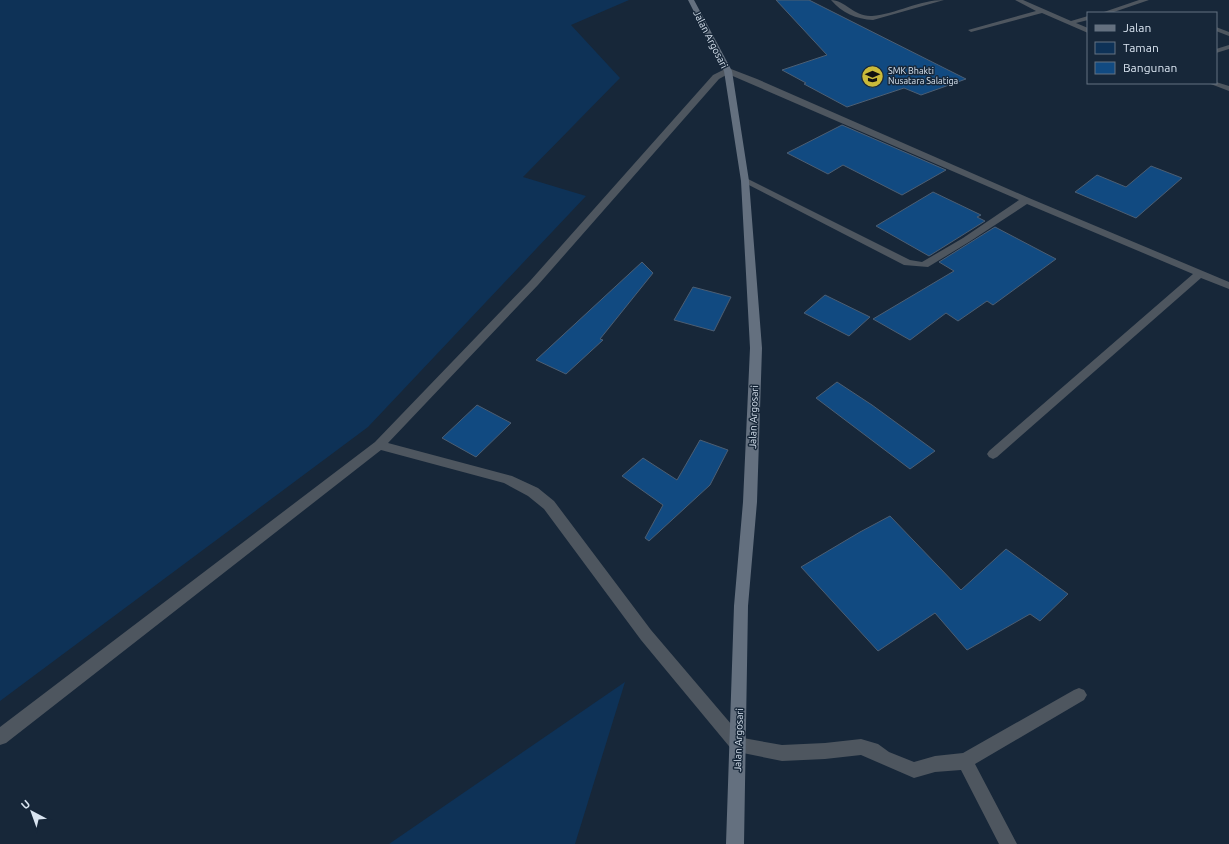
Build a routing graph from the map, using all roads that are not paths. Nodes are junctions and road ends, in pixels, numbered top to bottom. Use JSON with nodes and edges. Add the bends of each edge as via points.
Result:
{"nodes":[{"id":1,"x":691,"y":0,"type":"edge"},
{"id":2,"x":834,"y":0,"type":"edge"},
{"id":3,"x":941,"y":0,"type":"edge"},
{"id":4,"x":1018,"y":0,"type":"edge"},
{"id":5,"x":1146,"y":0,"type":"edge"},
{"id":6,"x":1042,"y":11,"type":"junction"},
{"id":7,"x":1107,"y":12,"type":"edge"},
{"id":8,"x":1087,"y":18,"type":"edge"},
{"id":9,"x":1070,"y":23,"type":"junction"},
{"id":10,"x":1217,"y":29,"type":"edge"},
{"id":11,"x":971,"y":30,"type":"dead end"},
{"id":12,"x":1087,"y":31,"type":"edge"},
{"id":13,"x":1229,"y":34,"type":"edge"},
{"id":14,"x":1229,"y":47,"type":"edge"},
{"id":15,"x":1217,"y":51,"type":"edge"},
{"id":16,"x":728,"y":71,"type":"junction"},
{"id":17,"x":1215,"y":84,"type":"edge"},
{"id":18,"x":1229,"y":89,"type":"edge"},
{"id":19,"x":745,"y":181,"type":"junction"},
{"id":20,"x":1026,"y":200,"type":"junction"},
{"id":21,"x":1199,"y":274,"type":"junction"},
{"id":22,"x":1228,"y":285,"type":"edge"},
{"id":23,"x":379,"y":445,"type":"junction"},
{"id":24,"x":993,"y":454,"type":"dead end"},
{"id":25,"x":1078,"y":695,"type":"dead end"},
{"id":26,"x":0,"y":738,"type":"edge"},
{"id":27,"x":739,"y":745,"type":"junction"},
{"id":28,"x":965,"y":761,"type":"junction"},
{"id":29,"x":735,"y":844,"type":"edge"},
{"id":30,"x":1008,"y":844,"type":"edge"}],
"edges":[{"from":1,"to":16,"type":"street","name":"Jalan Argosari"},
{"from":2,"to":3,"type":"street","via":[[852,14],[866,18]]},
{"from":4,"to":6,"type":"street"},
{"from":5,"to":7,"type":"street"},
{"from":6,"to":9,"type":"street"},
{"from":6,"to":11,"type":"street"},
{"from":8,"to":9,"type":"street"},
{"from":9,"to":12,"type":"street"},
{"from":10,"to":13,"type":"street"},
{"from":14,"to":15,"type":"street"},
{"from":16,"to":19,"type":"street","name":"Jalan Argosari"},
{"from":16,"to":20,"type":"street"},
{"from":16,"to":23,"type":"street","via":[[716,77],[534,283]]},
{"from":17,"to":18,"type":"street"},
{"from":19,"to":20,"type":"street","via":[[918,266],[960,244]]},
{"from":19,"to":27,"type":"street","name":"Jalan Argosari","via":[[756,348],[750,502],[741,606]]},
{"from":20,"to":21,"type":"street"},
{"from":21,"to":22,"type":"street"},
{"from":21,"to":24,"type":"street"},
{"from":23,"to":26,"type":"street"},
{"from":23,"to":27,"type":"street","via":[[507,479],[533,492],[549,505],[646,635]]},
{"from":25,"to":28,"type":"street"},
{"from":27,"to":28,"type":"street","via":[[782,753],[861,747],[914,770],[935,764]]},
{"from":27,"to":29,"type":"street","name":"Jalan Argosari"},
{"from":28,"to":30,"type":"street"}]}
